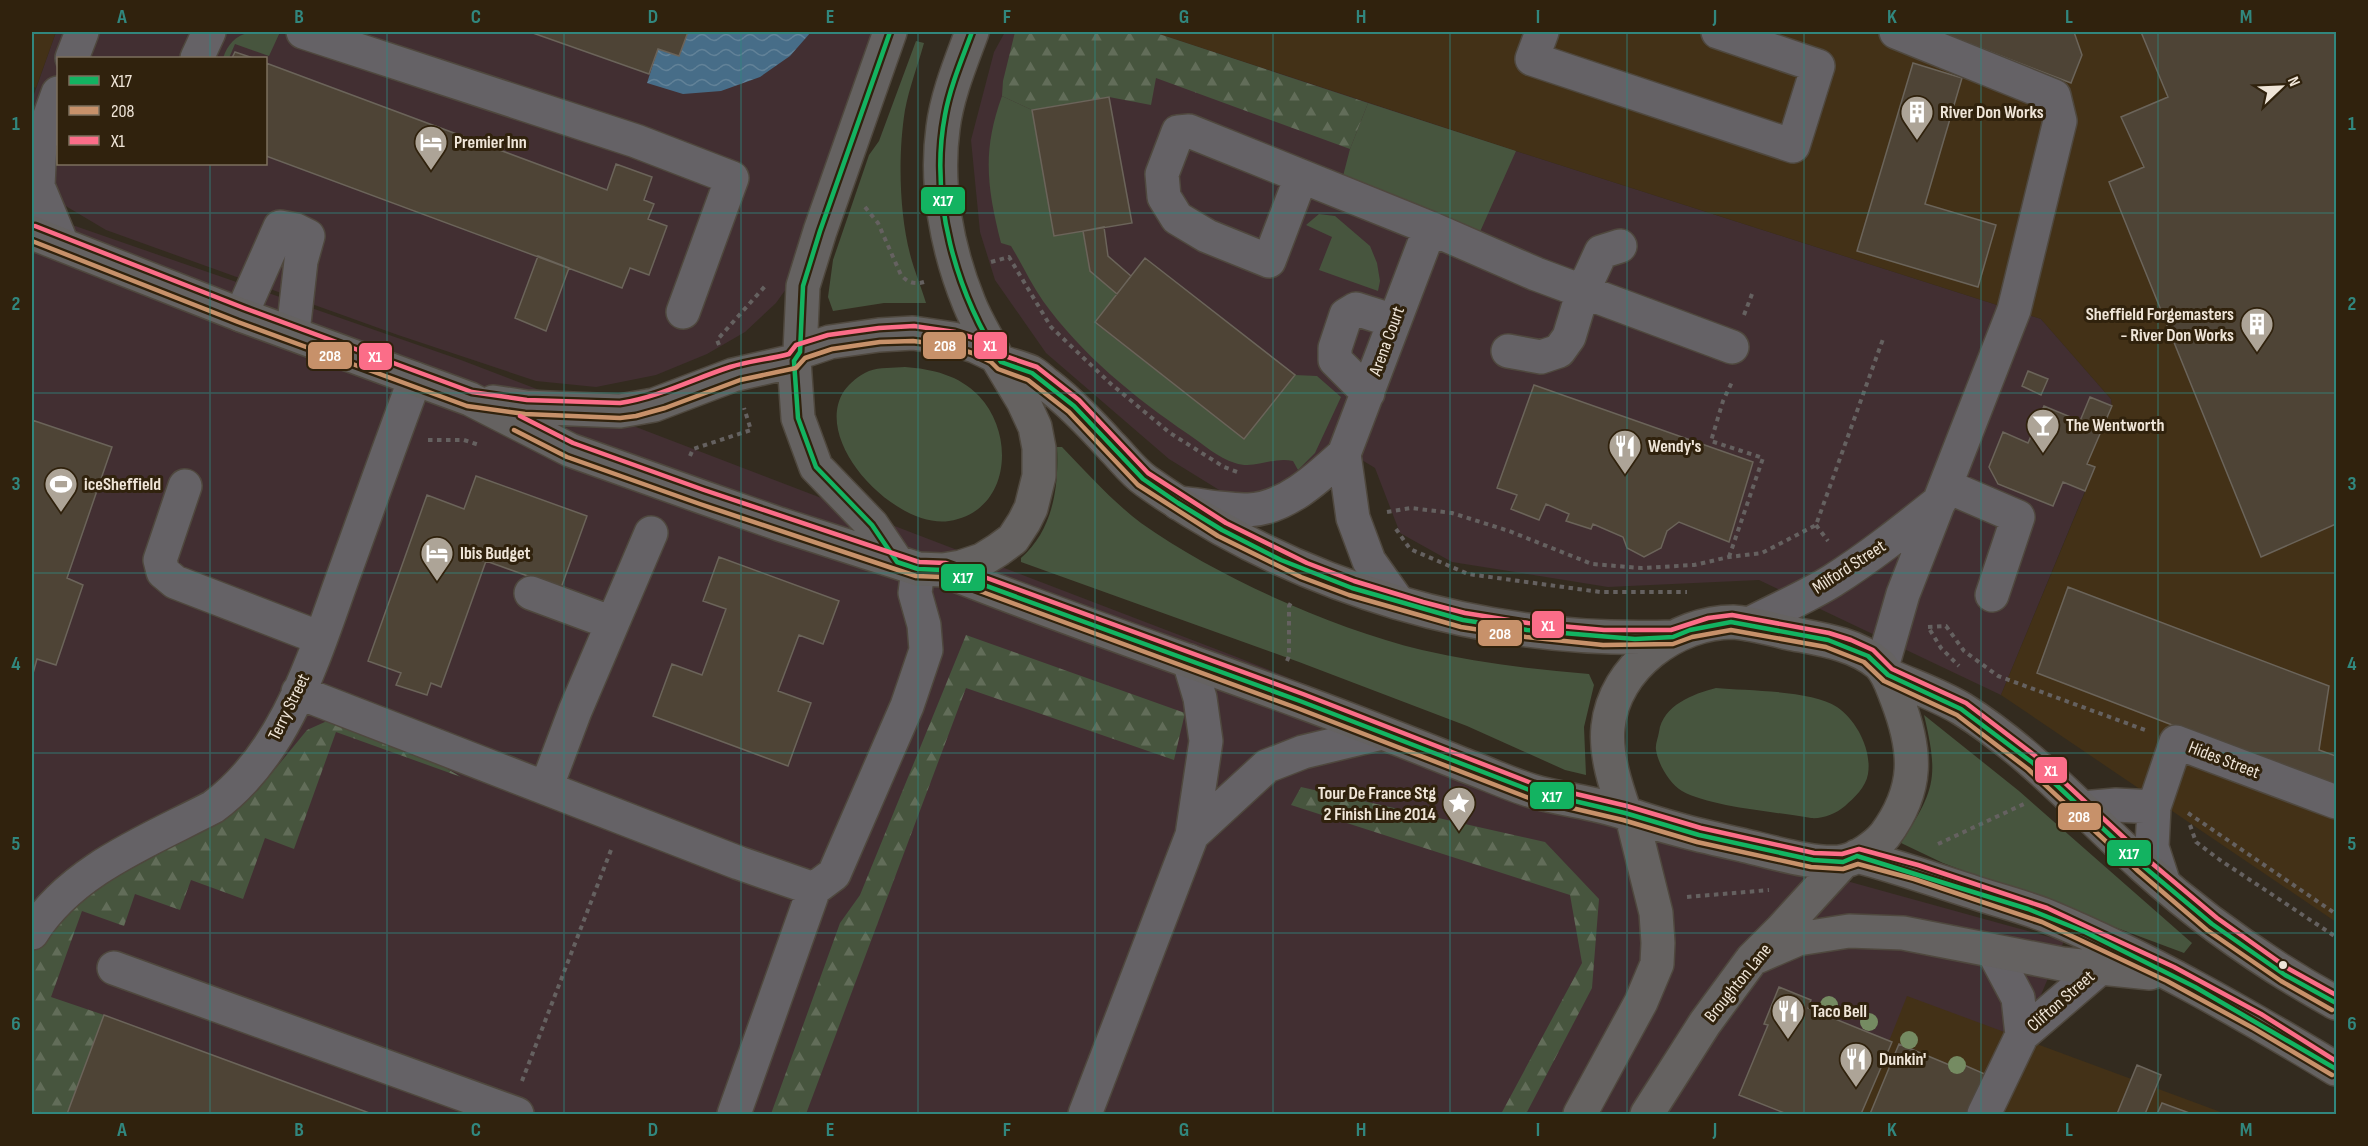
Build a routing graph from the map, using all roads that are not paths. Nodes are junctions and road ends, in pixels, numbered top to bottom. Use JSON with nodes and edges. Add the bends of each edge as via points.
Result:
{"nodes":[{"id":1,"x":82,"y":32,"type":"edge"},
{"id":2,"x":209,"y":32,"type":"edge"},
{"id":3,"x":303,"y":32,"type":"edge"},
{"id":4,"x":890,"y":32,"type":"edge"},
{"id":5,"x":972,"y":32,"type":"edge"},
{"id":6,"x":1542,"y":32,"type":"edge"},
{"id":7,"x":1718,"y":32,"type":"edge"},
{"id":8,"x":1896,"y":32,"type":"edge"},
{"id":9,"x":72,"y":57,"type":"edge"},
{"id":10,"x":197,"y":57,"type":"edge"},
{"id":11,"x":57,"y":96,"type":"edge"},
{"id":12,"x":1301,"y":177,"type":"junction"},
{"id":13,"x":1430,"y":228,"type":"junction"},
{"id":14,"x":32,"y":233,"type":"edge"},
{"id":15,"x":62,"y":244,"type":"junction"},
{"id":16,"x":1620,"y":246,"type":"dead end"},
{"id":17,"x":1583,"y":291,"type":"junction"},
{"id":18,"x":682,"y":312,"type":"dead end"},
{"id":19,"x":241,"y":315,"type":"junction"},
{"id":20,"x":1394,"y":321,"type":"junction"},
{"id":21,"x":293,"y":332,"type":"junction"},
{"id":22,"x":1732,"y":347,"type":"road end"},
{"id":23,"x":1508,"y":351,"type":"dead end"},
{"id":24,"x":797,"y":357,"type":"junction"},
{"id":25,"x":998,"y":359,"type":"junction"},
{"id":26,"x":415,"y":379,"type":"junction"},
{"id":27,"x":1368,"y":393,"type":"junction"},
{"id":28,"x":470,"y":399,"type":"junction"},
{"id":29,"x":1344,"y":454,"type":"junction"},
{"id":30,"x":185,"y":486,"type":"dead end"},
{"id":31,"x":1944,"y":493,"type":"junction"},
{"id":32,"x":1178,"y":503,"type":"junction"},
{"id":33,"x":651,"y":533,"type":"dead end"},
{"id":34,"x":919,"y":567,"type":"junction"},
{"id":35,"x":531,"y":593,"type":"dead end"},
{"id":36,"x":1992,"y":595,"type":"dead end"},
{"id":37,"x":1398,"y":602,"type":"junction"},
{"id":38,"x":612,"y":623,"type":"junction"},
{"id":39,"x":1749,"y":624,"type":"junction"},
{"id":40,"x":1672,"y":638,"type":"junction"},
{"id":41,"x":320,"y":639,"type":"junction"},
{"id":42,"x":1188,"y":661,"type":"junction"},
{"id":43,"x":1885,"y":671,"type":"junction"},
{"id":44,"x":298,"y":692,"type":"junction"},
{"id":45,"x":1382,"y":733,"type":"junction"},
{"id":46,"x":546,"y":788,"type":"junction"},
{"id":47,"x":2337,"y":802,"type":"edge"},
{"id":48,"x":2082,"y":808,"type":"junction"},
{"id":49,"x":2170,"y":809,"type":"junction"},
{"id":50,"x":1628,"y":815,"type":"junction"},
{"id":51,"x":1192,"y":835,"type":"junction"},
{"id":52,"x":1850,"y":859,"type":"junction"},
{"id":53,"x":824,"y":881,"type":"junction"},
{"id":54,"x":2164,"y":884,"type":"junction"},
{"id":55,"x":32,"y":933,"type":"edge"},
{"id":56,"x":1993,"y":951,"type":"junction"},
{"id":57,"x":1752,"y":958,"type":"junction"},
{"id":58,"x":114,"y":968,"type":"dead end"},
{"id":59,"x":2100,"y":968,"type":"junction"},
{"id":60,"x":2170,"y":974,"type":"junction"},
{"id":61,"x":2337,"y":1003,"type":"edge"},
{"id":62,"x":2022,"y":1035,"type":"junction"},
{"id":63,"x":2337,"y":1069,"type":"edge"},
{"id":64,"x":513,"y":1113,"type":"edge"},
{"id":65,"x":734,"y":1114,"type":"edge"},
{"id":66,"x":1085,"y":1114,"type":"edge"},
{"id":67,"x":1580,"y":1114,"type":"edge"},
{"id":68,"x":1647,"y":1114,"type":"edge"},
{"id":69,"x":1984,"y":1114,"type":"edge"}],
"edges":[{"from":1,"to":9,"type":"street"},
{"from":2,"to":10,"type":"street"},
{"from":3,"to":18,"type":"street","via":[[636,141],[732,178]]},
{"from":4,"to":24,"type":"main road","via":[[803,286]]},
{"from":5,"to":25,"type":"main road","via":[[943,126],[940,164],[944,211],[957,270]]},
{"from":6,"to":7,"type":"street","via":[[1532,59],[1793,146],[1818,66]]},
{"from":8,"to":31,"type":"street","name":"Milford Street","via":[[2054,96],[2060,121],[2014,310]]},
{"from":11,"to":15,"type":"street","via":[[40,143],[38,186]]},
{"from":12,"to":12,"type":"street","via":[[1189,131],[1178,132],[1162,174],[1164,197],[1177,218],[1207,236],[1269,261]]},
{"from":12,"to":13,"type":"street"},
{"from":13,"to":17,"type":"street"},
{"from":13,"to":20,"type":"street","name":"Arena Court"},
{"from":14,"to":15,"type":"main road"},
{"from":15,"to":19,"type":"main road"},
{"from":16,"to":17,"type":"street","via":[[1601,252]]},
{"from":17,"to":22,"type":"street"},
{"from":17,"to":23,"type":"street","via":[[1569,338],[1558,351],[1540,357]]},
{"from":19,"to":21,"type":"main road"},
{"from":19,"to":21,"type":"street","via":[[296,227],[301,261]]},
{"from":20,"to":27,"type":"street","name":"Arena Court"},
{"from":20,"to":27,"type":"street","via":[[1356,309],[1346,315],[1335,360]]},
{"from":21,"to":26,"type":"main road"},
{"from":24,"to":25,"type":"main road","via":[[830,342],[913,333],[953,339]]},
{"from":24,"to":28,"type":"main road","via":[[733,375],[654,405],[620,411],[526,407]]},
{"from":24,"to":34,"type":"main road","via":[[798,418],[816,467]]},
{"from":25,"to":32,"type":"main road","via":[[1032,373],[1074,406],[1143,479]]},
{"from":25,"to":34,"type":"main road","via":[[1035,427],[1039,476],[1031,508],[1012,538],[982,560]]},
{"from":26,"to":28,"type":"main road"},
{"from":26,"to":41,"type":"street","name":"Terry Street"},
{"from":27,"to":29,"type":"street","name":"Arena Court"},
{"from":28,"to":34,"type":"main road","via":[[570,450],[702,498]]},
{"from":29,"to":32,"type":"street","name":"Arena Court","via":[[1300,492],[1271,504],[1250,510]]},
{"from":29,"to":37,"type":"street","name":"Arena Court","via":[[1353,518],[1369,561]]},
{"from":30,"to":41,"type":"street","via":[[160,560],[163,572],[175,582]]},
{"from":31,"to":36,"type":"street","via":[[2018,518]]},
{"from":31,"to":39,"type":"street","name":"Milford Street","via":[[1889,542],[1839,576]]},
{"from":31,"to":43,"type":"street","name":"Milford Street","via":[[1903,594]]},
{"from":32,"to":37,"type":"main road","via":[[1222,530],[1304,570]]},
{"from":33,"to":38,"type":"street"},
{"from":34,"to":42,"type":"main road"},
{"from":34,"to":53,"type":"street","via":[[915,592],[926,650],[907,706]]},
{"from":35,"to":38,"type":"street"},
{"from":37,"to":40,"type":"main road","via":[[1463,620],[1527,630],[1604,638]]},
{"from":38,"to":46,"type":"street"},
{"from":39,"to":40,"type":"main road","via":[[1710,625]]},
{"from":39,"to":43,"type":"main road","via":[[1828,640],[1868,656]]},
{"from":40,"to":50,"type":"main road","via":[[1650,652],[1631,673],[1610,716],[1610,754],[1616,787]]},
{"from":41,"to":44,"type":"street","name":"Terry Street"},
{"from":42,"to":45,"type":"main road"},
{"from":42,"to":51,"type":"street","via":[[1200,698],[1206,741]]},
{"from":43,"to":48,"type":"main road","via":[[1961,709],[2033,763]]},
{"from":43,"to":52,"type":"main road","name":"Broughton Lane","via":[[1908,727],[1912,772],[1904,807],[1895,820],[1880,841]]},
{"from":44,"to":46,"type":"street"},
{"from":44,"to":55,"type":"street","name":"Terry Street","via":[[263,758],[226,797],[116,858],[76,885],[43,915]]},
{"from":45,"to":50,"type":"main road","via":[[1532,791]]},
{"from":45,"to":51,"type":"street","via":[[1303,752],[1267,766]]},
{"from":46,"to":53,"type":"street","via":[[739,863]]},
{"from":47,"to":49,"type":"street","name":"Hides Street","via":[[2176,742]]},
{"from":48,"to":49,"type":"street","via":[[2116,805]]},
{"from":48,"to":54,"type":"main road"},
{"from":49,"to":54,"type":"street","name":"Hides Street","via":[[2152,847]]},
{"from":50,"to":52,"type":"main road","via":[[1813,861]]},
{"from":50,"to":67,"type":"main road","via":[[1656,913],[1657,964],[1641,1002]]},
{"from":51,"to":66,"type":"street"},
{"from":52,"to":57,"type":"main road","name":"Broughton Lane"},
{"from":52,"to":60,"type":"main road","via":[[1916,872],[2045,915]]},
{"from":53,"to":65,"type":"street"},
{"from":54,"to":61,"type":"main road","via":[[2212,924],[2276,968]]},
{"from":56,"to":57,"type":"main road","via":[[1903,933],[1849,931],[1798,939]]},
{"from":56,"to":59,"type":"main road"},
{"from":56,"to":62,"type":"street","name":"Clifton Street","via":[[2018,998]]},
{"from":57,"to":68,"type":"main road","name":"Broughton Lane"},
{"from":58,"to":64,"type":"street"},
{"from":59,"to":60,"type":"main road"},
{"from":59,"to":62,"type":"street","name":"Clifton Street"},
{"from":60,"to":63,"type":"main road"},
{"from":62,"to":69,"type":"street","name":"Clifton Street"}]}
